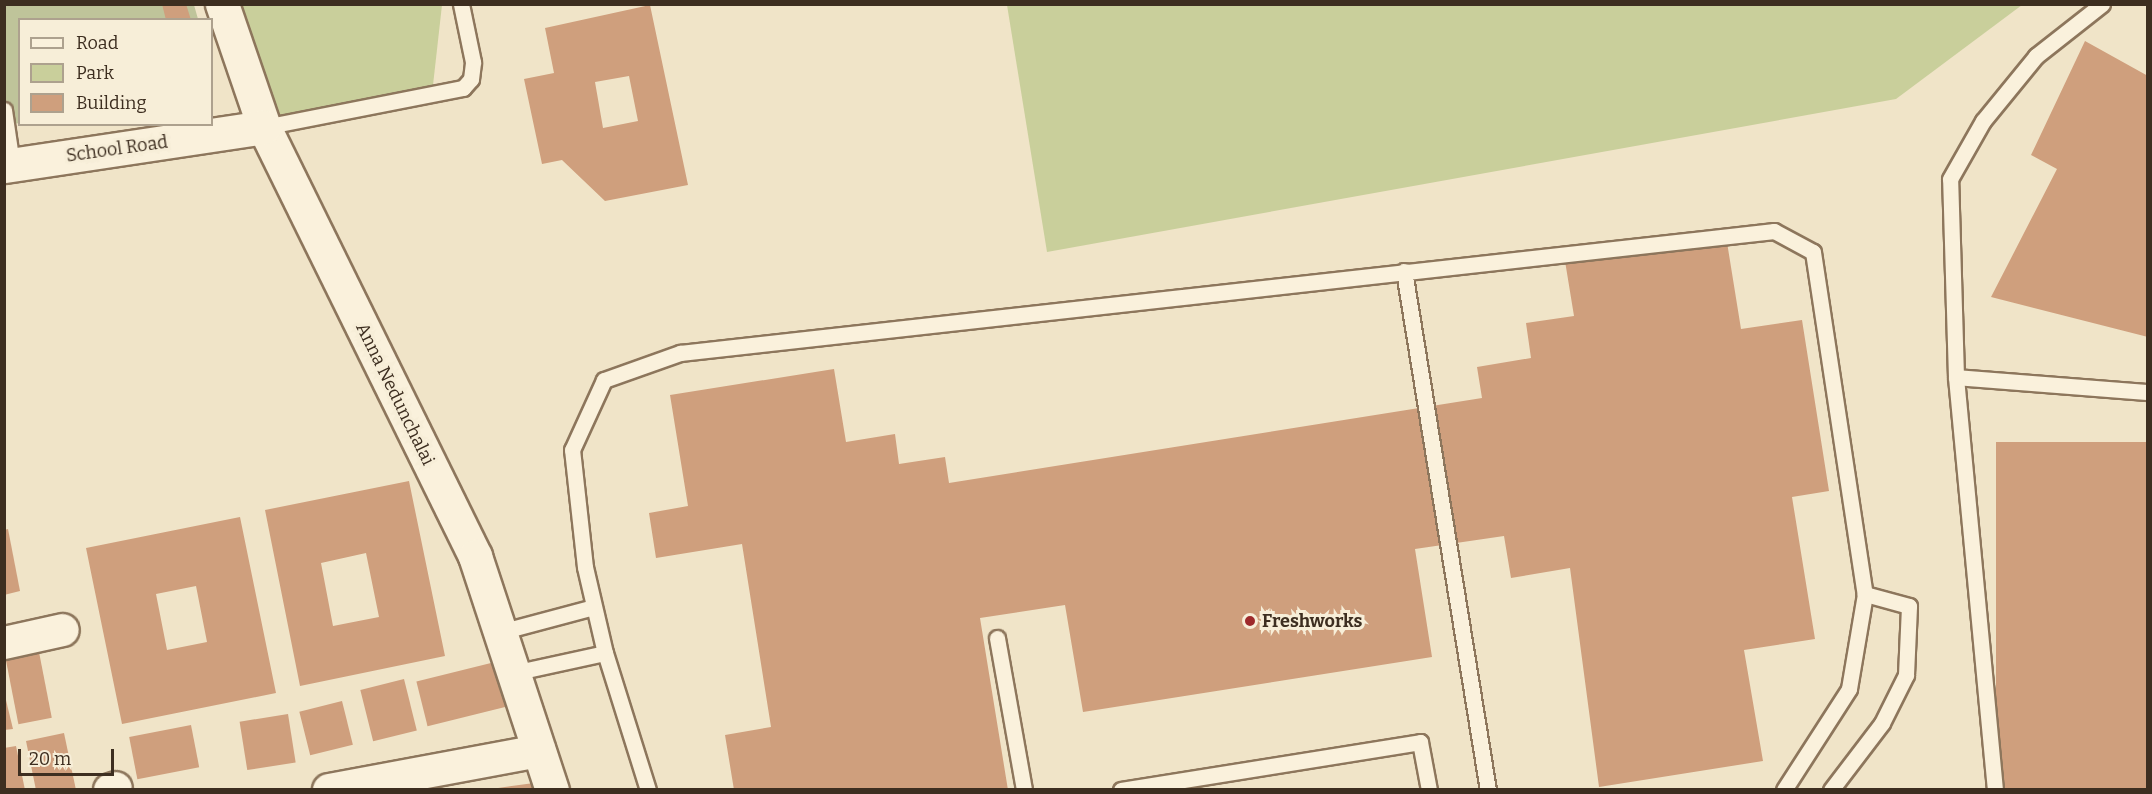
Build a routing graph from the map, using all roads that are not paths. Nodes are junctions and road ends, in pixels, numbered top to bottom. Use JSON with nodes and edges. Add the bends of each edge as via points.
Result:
{"nodes":[{"id":1,"x":222,"y":4,"type":"edge"},
{"id":2,"x":460,"y":4,"type":"edge"},
{"id":3,"x":2102,"y":4,"type":"edge"},
{"id":4,"x":4,"y":110,"type":"edge"},
{"id":5,"x":264,"y":127,"type":"junction"},
{"id":6,"x":8,"y":165,"type":"edge"},
{"id":7,"x":1404,"y":271,"type":"junction"},
{"id":8,"x":1956,"y":377,"type":"junction"},
{"id":9,"x":2148,"y":392,"type":"edge"},
{"id":10,"x":1865,"y":594,"type":"junction"},
{"id":11,"x":594,"y":607,"type":"junction"},
{"id":12,"x":63,"y":630,"type":"dead end"},
{"id":13,"x":500,"y":632,"type":"junction"},
{"id":14,"x":997,"y":638,"type":"dead end"},
{"id":15,"x":4,"y":643,"type":"edge"},
{"id":16,"x":605,"y":653,"type":"junction"},
{"id":17,"x":513,"y":673,"type":"junction"},
{"id":18,"x":539,"y":751,"type":"junction"},
{"id":19,"x":328,"y":789,"type":"edge"},
{"id":20,"x":552,"y":789,"type":"edge"},
{"id":21,"x":648,"y":789,"type":"edge"},
{"id":22,"x":1024,"y":789,"type":"edge"},
{"id":23,"x":1121,"y":789,"type":"edge"},
{"id":24,"x":1429,"y":789,"type":"edge"},
{"id":25,"x":1488,"y":789,"type":"edge"},
{"id":26,"x":1784,"y":789,"type":"edge"},
{"id":27,"x":1831,"y":789,"type":"edge"},
{"id":28,"x":1995,"y":789,"type":"edge"}],
"edges":[{"from":1,"to":5,"type":"street","name":"Anna Nedunchalai"},
{"from":2,"to":5,"type":"lane","via":[[473,62],[471,79],[463,88]]},
{"from":3,"to":8,"type":"lane","via":[[2036,56],[1983,120],[1950,179]]},
{"from":4,"to":6,"type":"lane"},
{"from":5,"to":6,"type":"street","name":"School Road"},
{"from":5,"to":13,"type":"street","name":"Anna Nedunchalai","via":[[475,556]]},
{"from":7,"to":10,"type":"lane","via":[[1774,231],[1813,252]]},
{"from":7,"to":11,"type":"lane","via":[[680,353],[604,380],[572,450],[585,567]]},
{"from":7,"to":25,"type":"lane"},
{"from":8,"to":9,"type":"lane"},
{"from":8,"to":28,"type":"lane"},
{"from":10,"to":26,"type":"lane","via":[[1850,689]]},
{"from":10,"to":27,"type":"lane","via":[[1909,606],[1905,675],[1882,723]]},
{"from":11,"to":13,"type":"lane"},
{"from":11,"to":16,"type":"lane"},
{"from":12,"to":15,"type":"street"},
{"from":13,"to":17,"type":"street","name":"Anna Nedunchalai"},
{"from":14,"to":22,"type":"lane"},
{"from":16,"to":17,"type":"lane"},
{"from":16,"to":21,"type":"lane"},
{"from":17,"to":18,"type":"street","name":"Anna Nedunchalai"},
{"from":18,"to":19,"type":"street"},
{"from":18,"to":20,"type":"street","name":"Anna Nedunchalai"},
{"from":23,"to":24,"type":"lane","via":[[1420,742]]}]}
